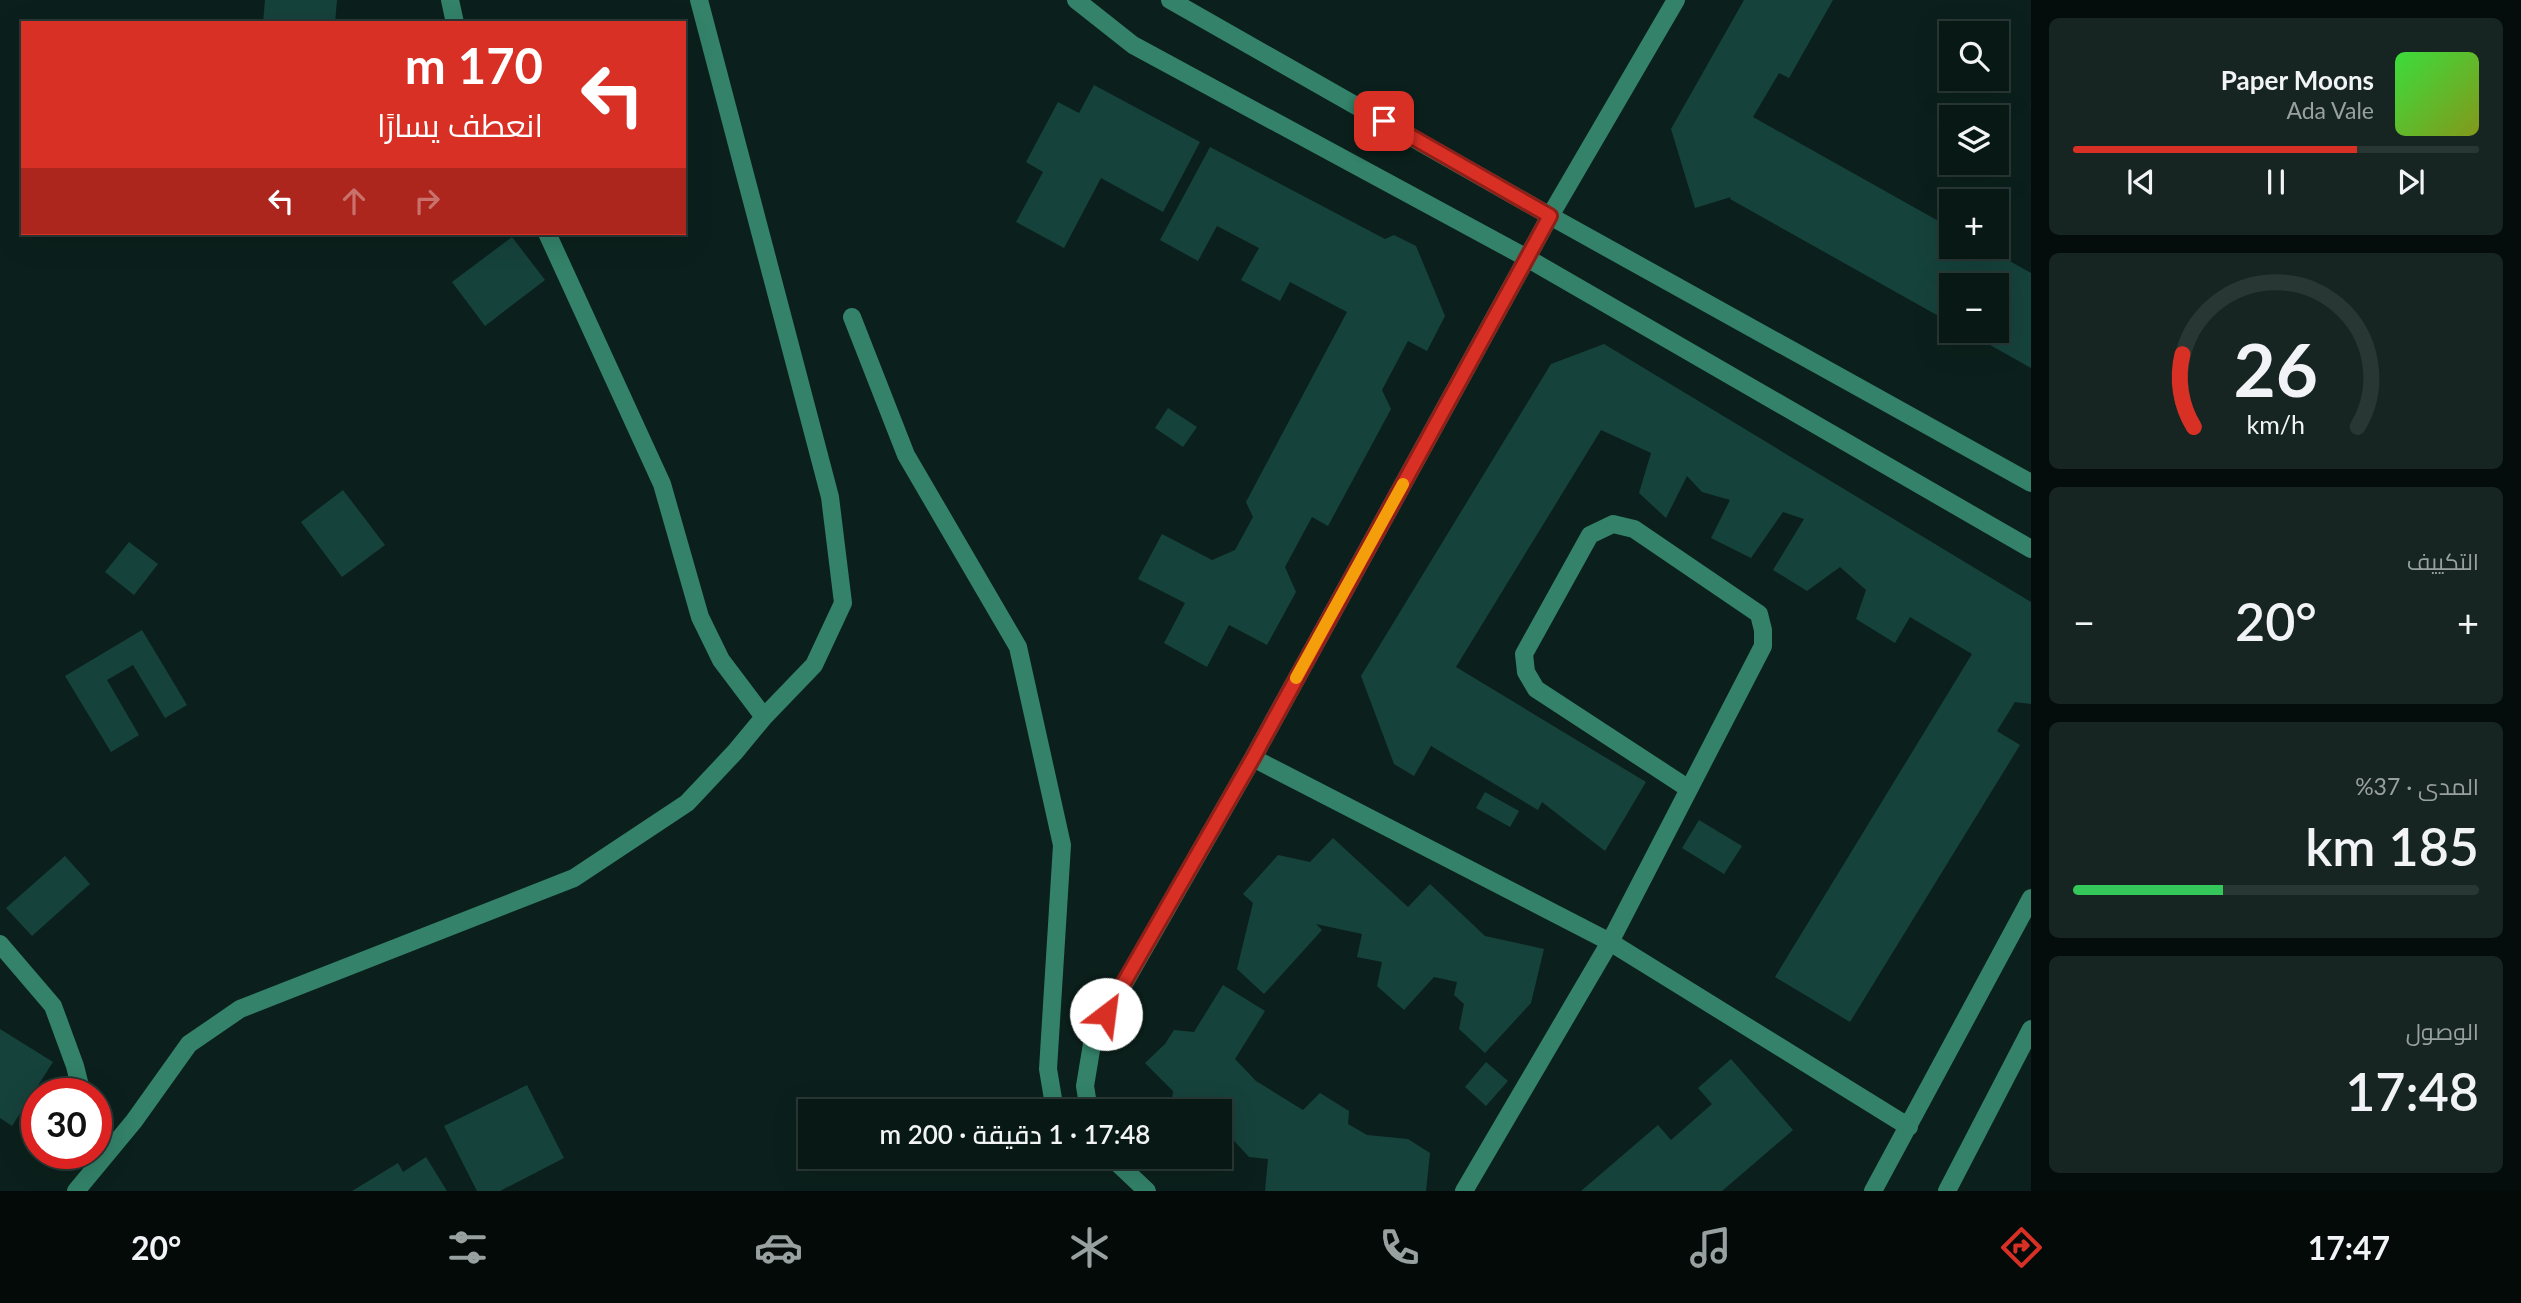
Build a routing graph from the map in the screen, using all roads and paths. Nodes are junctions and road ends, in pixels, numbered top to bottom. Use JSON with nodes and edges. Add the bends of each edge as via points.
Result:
{"nodes":[{"id":1,"x":450,"y":0,"type":"edge"},
{"id":2,"x":699,"y":0,"type":"edge"},
{"id":3,"x":1076,"y":0,"type":"edge"},
{"id":4,"x":1170,"y":0,"type":"edge"},
{"id":5,"x":1676,"y":0,"type":"edge"},
{"id":6,"x":455,"y":21,"type":"edge"},
{"id":7,"x":1550,"y":216,"type":"junction"},
{"id":8,"x":548,"y":235,"type":"edge"},
{"id":9,"x":1527,"y":258,"type":"junction"},
{"id":10,"x":852,"y":317,"type":"dead end"},
{"id":11,"x":2031,"y":483,"type":"edge"},
{"id":12,"x":2031,"y":549,"type":"edge"},
{"id":13,"x":764,"y":717,"type":"junction"},
{"id":14,"x":1253,"y":758,"type":"junction"},
{"id":15,"x":1689,"y":789,"type":"junction"},
{"id":16,"x":2031,"y":898,"type":"edge"},
{"id":17,"x":1610,"y":942,"type":"junction"},
{"id":18,"x":0,"y":944,"type":"edge"},
{"id":19,"x":2031,"y":1029,"type":"edge"},
{"id":20,"x":78,"y":1078,"type":"edge"},
{"id":21,"x":1053,"y":1099,"type":"edge"},
{"id":22,"x":1087,"y":1099,"type":"edge"},
{"id":23,"x":1909,"y":1127,"type":"junction"},
{"id":24,"x":87,"y":1169,"type":"edge"},
{"id":25,"x":1124,"y":1169,"type":"edge"},
{"id":26,"x":87,"y":1177,"type":"junction"},
{"id":27,"x":76,"y":1191,"type":"edge"},
{"id":28,"x":1147,"y":1191,"type":"edge"},
{"id":29,"x":1464,"y":1191,"type":"edge"},
{"id":30,"x":1873,"y":1191,"type":"edge"},
{"id":31,"x":1947,"y":1191,"type":"edge"}],
"edges":[{"from":1,"to":6,"type":"street"},
{"from":2,"to":13,"type":"street","via":[[830,496],[843,603],[814,665]]},
{"from":3,"to":9,"type":"street","via":[[1133,45]]},
{"from":4,"to":7,"type":"street"},
{"from":5,"to":7,"type":"street"},
{"from":7,"to":9,"type":"street"},
{"from":7,"to":11,"type":"street"},
{"from":8,"to":13,"type":"street","via":[[662,484],[700,617],[721,660]]},
{"from":9,"to":12,"type":"street"},
{"from":9,"to":14,"type":"street"},
{"from":10,"to":21,"type":"street","via":[[906,455],[1018,647],[1062,845],[1048,1069]]},
{"from":13,"to":26,"type":"street","via":[[687,803],[574,878],[240,1009],[189,1044]]},
{"from":14,"to":17,"type":"street"},
{"from":14,"to":22,"type":"street","via":[[1093,1038]]},
{"from":15,"to":15,"type":"street","via":[[1763,646],[1759,614],[1634,529],[1613,524],[1590,535],[1524,654],[1526,673],[1536,689]]},
{"from":15,"to":17,"type":"street"},
{"from":16,"to":23,"type":"street"},
{"from":17,"to":23,"type":"street"},
{"from":17,"to":29,"type":"street"},
{"from":18,"to":20,"type":"street","via":[[53,1006]]},
{"from":19,"to":31,"type":"street"},
{"from":23,"to":30,"type":"street"},
{"from":24,"to":26,"type":"street"},
{"from":25,"to":28,"type":"street"},
{"from":26,"to":27,"type":"street"}]}
